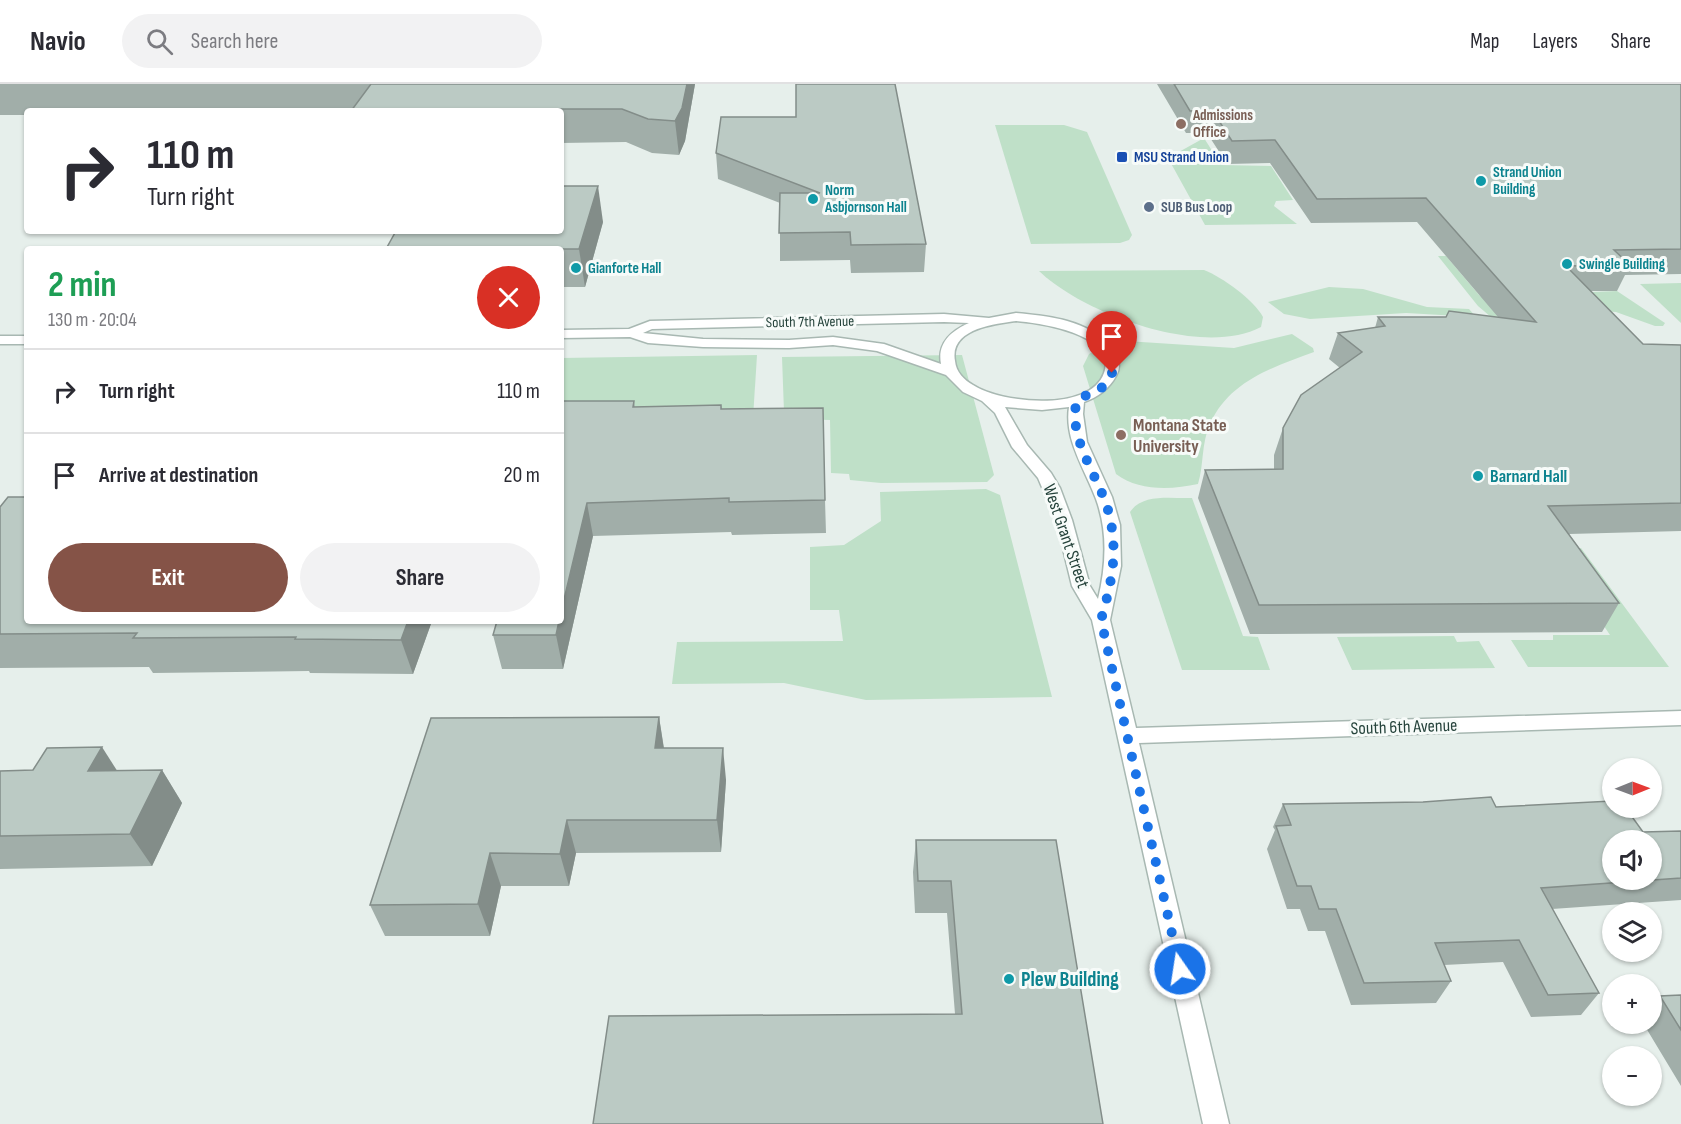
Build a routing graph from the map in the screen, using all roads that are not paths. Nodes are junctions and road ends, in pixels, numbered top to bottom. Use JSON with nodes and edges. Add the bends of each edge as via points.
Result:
{"nodes":[{"id":1,"x":992,"y":320,"type":"junction"},
{"id":2,"x":631,"y":333,"type":"junction"},
{"id":3,"x":564,"y":334,"type":"edge"},
{"id":4,"x":0,"y":340,"type":"edge"},
{"id":5,"x":24,"y":340,"type":"edge"},
{"id":6,"x":953,"y":373,"type":"junction"},
{"id":7,"x":986,"y":396,"type":"junction"},
{"id":8,"x":1077,"y":400,"type":"junction"},
{"id":9,"x":1101,"y":620,"type":"junction"},
{"id":10,"x":1681,"y":718,"type":"edge"},
{"id":11,"x":1126,"y":736,"type":"junction"},
{"id":12,"x":1216,"y":1124,"type":"edge"}],
"edges":[{"from":1,"to":2,"type":"street","name":"South 7th Avenue","via":[[650,325]]},
{"from":1,"to":6,"type":"street","via":[[955,337],[946,350],[947,365]]},
{"from":1,"to":8,"type":"street","via":[[1016,317],[1066,324],[1103,345],[1111,359],[1112,373],[1103,387]]},
{"from":2,"to":3,"type":"street","name":"South 7th Avenue"},
{"from":2,"to":6,"type":"street","name":"South 7th Avenue","via":[[648,339],[703,343],[833,341],[879,347]]},
{"from":4,"to":5,"type":"street"},
{"from":6,"to":7,"type":"street","via":[[957,380]]},
{"from":7,"to":8,"type":"street","via":[[1030,406]]},
{"from":7,"to":9,"type":"street","name":"West Grant Street","via":[[1001,411],[1020,447],[1052,488],[1065,520],[1081,586]]},
{"from":8,"to":9,"type":"street","name":"West Grant Street","via":[[1074,414],[1081,443],[1108,509],[1114,542],[1113,577]]},
{"from":9,"to":11,"type":"street","name":"West Grant Street"},
{"from":10,"to":11,"type":"street","name":"South 6th Avenue"},
{"from":11,"to":12,"type":"street","name":"West Grant Street"}]}
